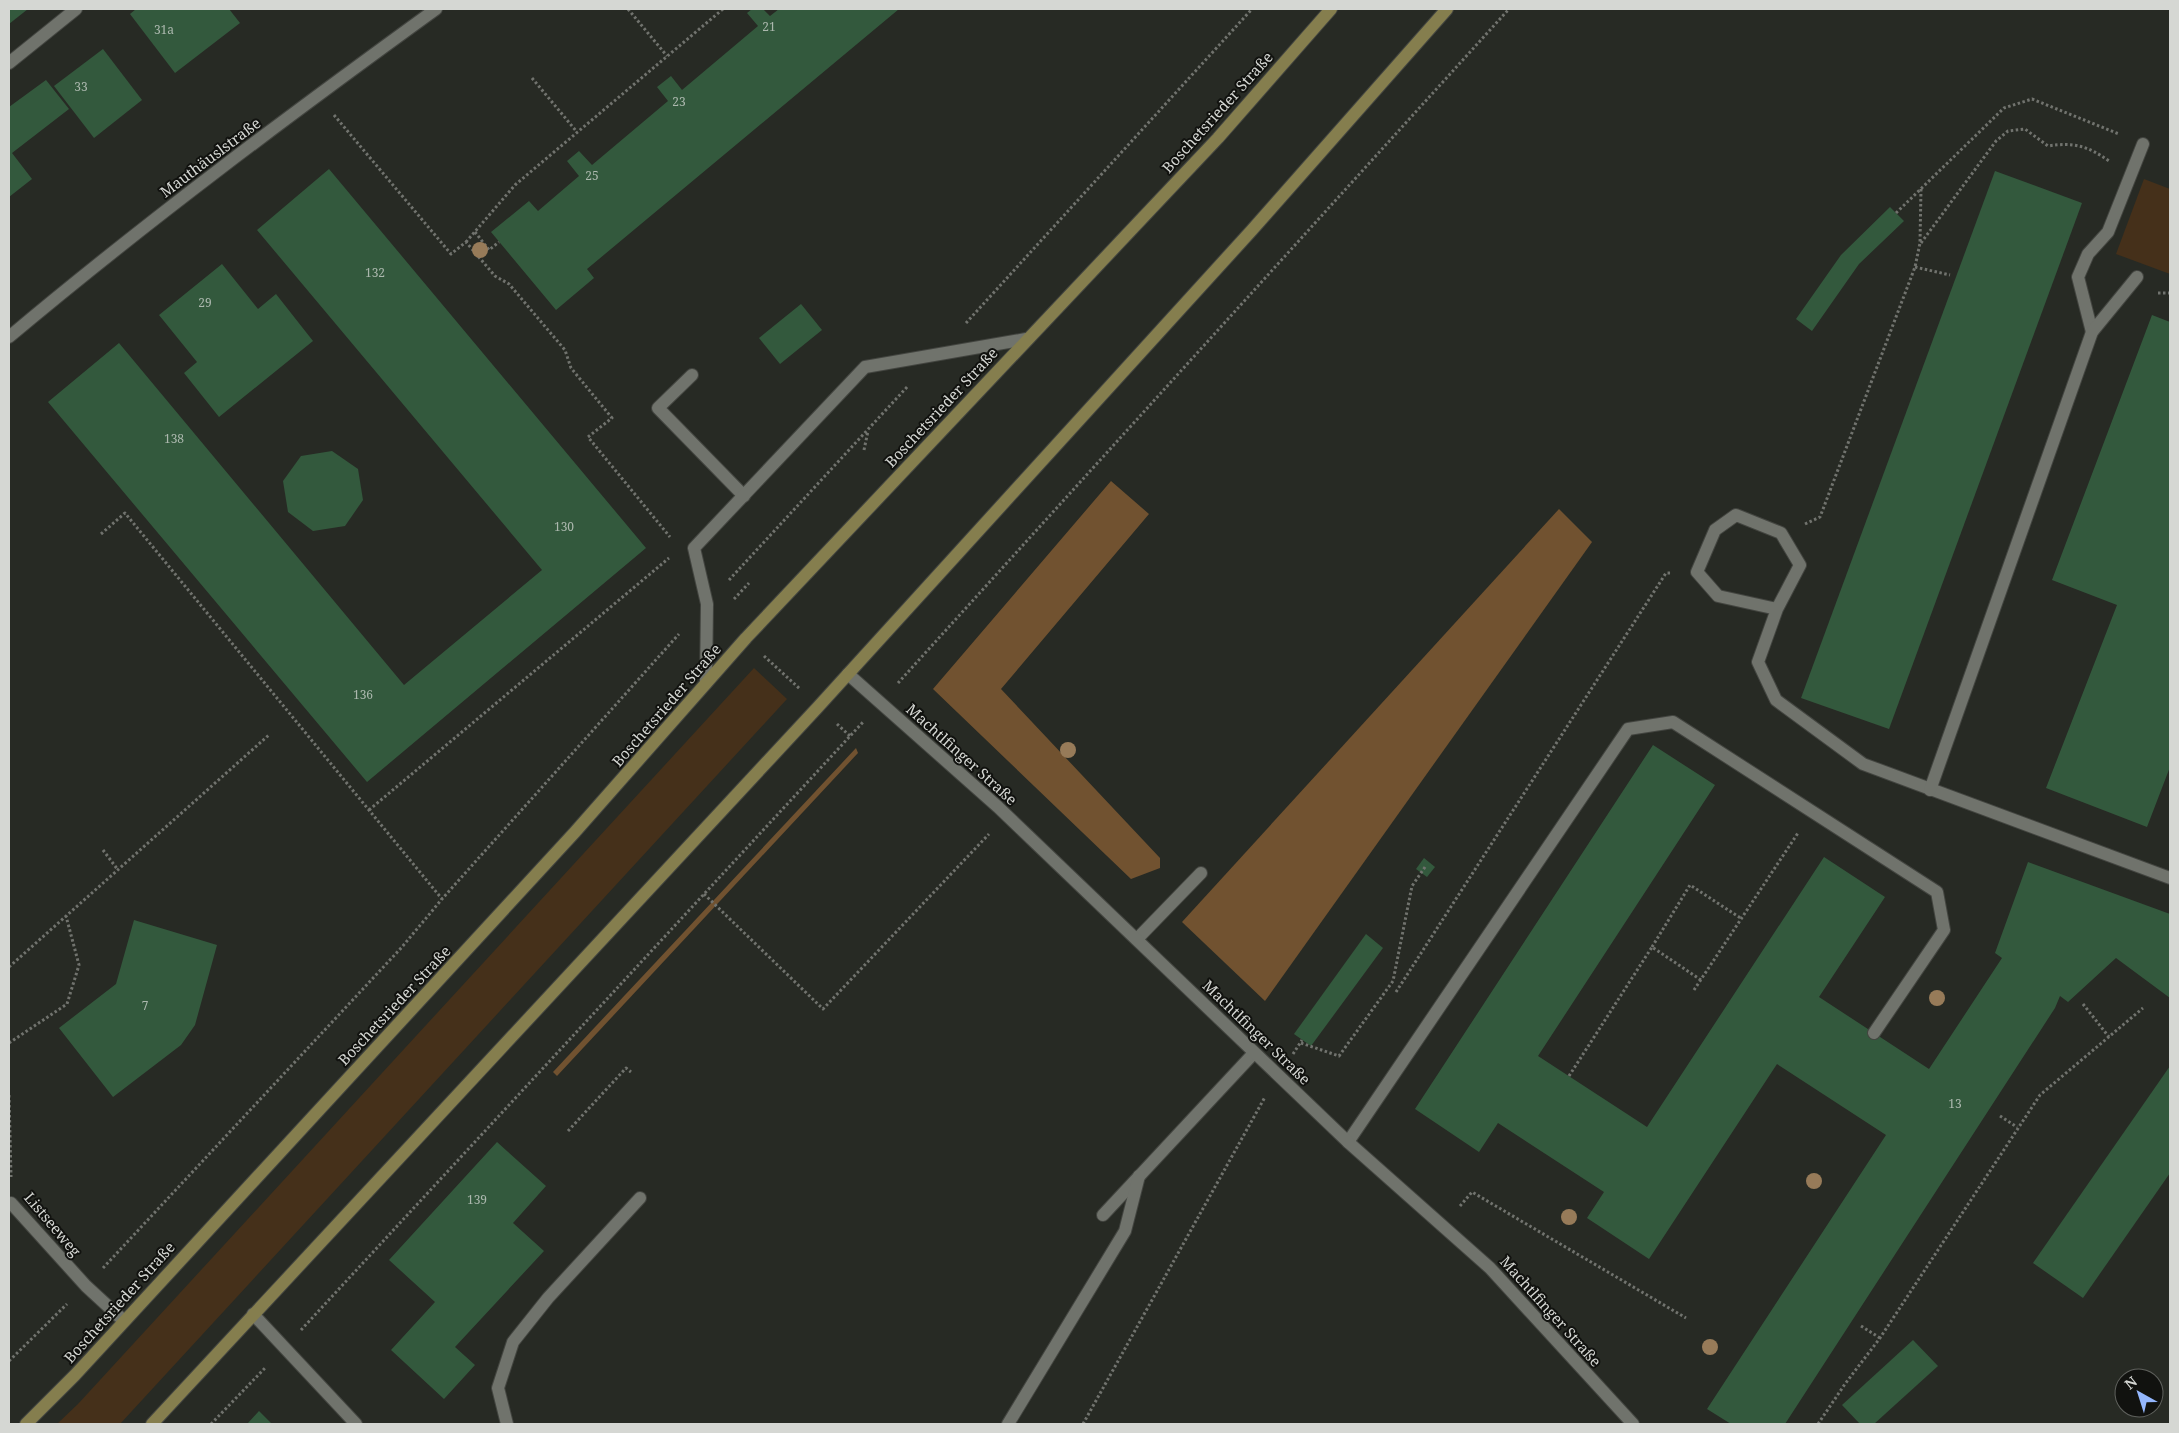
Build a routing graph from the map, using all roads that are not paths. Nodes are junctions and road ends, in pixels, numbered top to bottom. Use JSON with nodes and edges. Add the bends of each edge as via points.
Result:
{"nodes":[{"id":1,"x":76,"y":9,"type":"edge"},
{"id":2,"x":436,"y":9,"type":"edge"},
{"id":3,"x":1331,"y":9,"type":"edge"},
{"id":4,"x":1436,"y":9,"type":"edge"},
{"id":5,"x":1447,"y":9,"type":"edge"},
{"id":6,"x":1434,"y":23,"type":"junction"},
{"id":7,"x":9,"y":63,"type":"edge"},
{"id":8,"x":2143,"y":144,"type":"road end"},
{"id":9,"x":2137,"y":277,"type":"dead end"},
{"id":10,"x":2092,"y":332,"type":"junction"},
{"id":11,"x":9,"y":337,"type":"edge"},
{"id":12,"x":1026,"y":340,"type":"junction"},
{"id":13,"x":692,"y":375,"type":"dead end"},
{"id":14,"x":744,"y":496,"type":"junction"},
{"id":15,"x":1777,"y":609,"type":"junction"},
{"id":16,"x":848,"y":674,"type":"junction"},
{"id":17,"x":706,"y":683,"type":"junction"},
{"id":18,"x":1930,"y":790,"type":"junction"},
{"id":19,"x":1201,"y":873,"type":"dead end"},
{"id":20,"x":2170,"y":878,"type":"edge"},
{"id":21,"x":1137,"y":939,"type":"junction"},
{"id":22,"x":1874,"y":1033,"type":"dead end"},
{"id":23,"x":1254,"y":1053,"type":"junction"},
{"id":24,"x":1348,"y":1142,"type":"junction"},
{"id":25,"x":1139,"y":1176,"type":"junction"},
{"id":26,"x":640,"y":1198,"type":"dead end"},
{"id":27,"x":11,"y":1204,"type":"road end"},
{"id":28,"x":1103,"y":1215,"type":"dead end"},
{"id":29,"x":253,"y":1314,"type":"junction"},
{"id":30,"x":124,"y":1321,"type":"junction"},
{"id":31,"x":26,"y":1424,"type":"edge"},
{"id":32,"x":152,"y":1424,"type":"edge"},
{"id":33,"x":356,"y":1424,"type":"edge"},
{"id":34,"x":508,"y":1424,"type":"edge"},
{"id":35,"x":1008,"y":1424,"type":"edge"},
{"id":36,"x":1633,"y":1424,"type":"edge"}],
"edges":[{"from":1,"to":7,"type":"street"},
{"from":2,"to":11,"type":"street","name":"Mauthäuslstraße","via":[[89,270]]},
{"from":3,"to":12,"type":"main road","name":"Boschetsrieder Straße","via":[[1218,138]]},
{"from":4,"to":6,"type":"main road"},
{"from":5,"to":6,"type":"main road"},
{"from":6,"to":16,"type":"main road","via":[[1245,238]]},
{"from":8,"to":10,"type":"street","via":[[2108,232],[2088,254],[2078,277]]},
{"from":9,"to":10,"type":"street"},
{"from":10,"to":18,"type":"street"},
{"from":12,"to":14,"type":"street","via":[[865,368]]},
{"from":12,"to":17,"type":"main road","name":"Boschetsrieder Straße"},
{"from":13,"to":14,"type":"street","via":[[658,408]]},
{"from":14,"to":17,"type":"street","via":[[694,548],[707,604]]},
{"from":15,"to":15,"type":"street","via":[[1718,596],[1697,572],[1715,530],[1736,515],[1781,533],[1800,565]]},
{"from":15,"to":18,"type":"street","via":[[1758,662],[1776,700],[1863,764]]},
{"from":16,"to":21,"type":"street","name":"Machtlfinger Straße","via":[[1006,815]]},
{"from":16,"to":29,"type":"main road"},
{"from":17,"to":30,"type":"main road","name":"Boschetsrieder Straße","via":[[575,832]]},
{"from":18,"to":20,"type":"street"},
{"from":19,"to":21,"type":"street"},
{"from":21,"to":23,"type":"street","name":"Machtlfinger Straße"},
{"from":22,"to":24,"type":"street","via":[[1944,930],[1937,892],[1674,722],[1628,729]]},
{"from":23,"to":24,"type":"street","name":"Machtlfinger Straße"},
{"from":23,"to":25,"type":"street"},
{"from":24,"to":36,"type":"street","name":"Machtlfinger Straße","via":[[1490,1268]]},
{"from":25,"to":28,"type":"street"},
{"from":25,"to":35,"type":"street","via":[[1125,1231]]},
{"from":26,"to":34,"type":"street","via":[[512,1342],[498,1388]]},
{"from":27,"to":30,"type":"street","name":"Listseeweg","via":[[86,1286]]},
{"from":29,"to":32,"type":"main road"},
{"from":29,"to":33,"type":"street"},
{"from":30,"to":31,"type":"main road","name":"Boschetsrieder Straße"}]}
